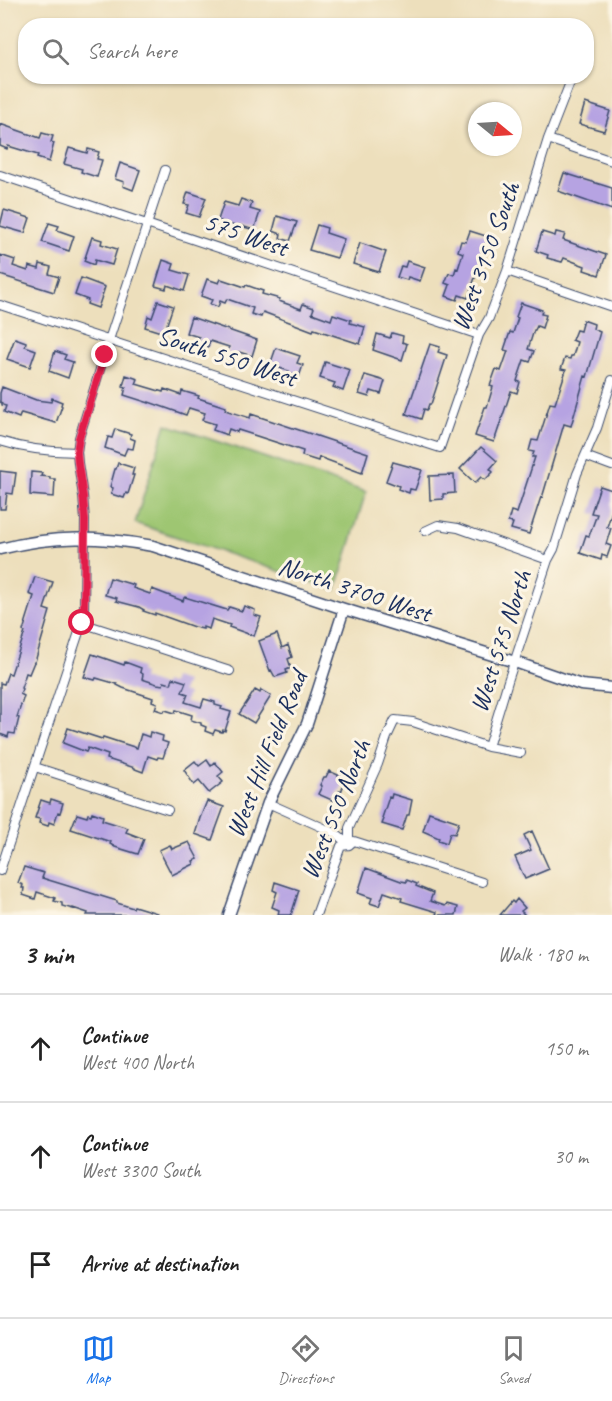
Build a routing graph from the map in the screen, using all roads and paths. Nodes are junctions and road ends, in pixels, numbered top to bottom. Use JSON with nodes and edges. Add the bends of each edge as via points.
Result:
{"nodes":[{"id":1,"x":569,"y":84,"type":"edge"},
{"id":2,"x":548,"y":139,"type":"junction"},
{"id":3,"x":612,"y":160,"type":"edge"},
{"id":4,"x":165,"y":171,"type":"dead end"},
{"id":5,"x":0,"y":175,"type":"edge"},
{"id":6,"x":148,"y":223,"type":"junction"},
{"id":7,"x":507,"y":271,"type":"junction"},
{"id":8,"x":0,"y":304,"type":"edge"},
{"id":9,"x":612,"y":307,"type":"edge"},
{"id":10,"x":479,"y":334,"type":"junction"},
{"id":11,"x":109,"y":340,"type":"junction"},
{"id":12,"x":612,"y":380,"type":"edge"},
{"id":13,"x":0,"y":441,"type":"edge"},
{"id":14,"x":440,"y":448,"type":"joint"},
{"id":15,"x":77,"y":452,"type":"junction"},
{"id":16,"x":585,"y":456,"type":"junction"},
{"id":17,"x":612,"y":466,"type":"edge"},
{"id":18,"x":425,"y":531,"type":"dead end"},
{"id":19,"x":84,"y":538,"type":"junction"},
{"id":20,"x":0,"y":549,"type":"edge"},
{"id":21,"x":548,"y":560,"type":"junction"},
{"id":22,"x":344,"y":609,"type":"junction"},
{"id":23,"x":82,"y":623,"type":"junction"},
{"id":24,"x":514,"y":662,"type":"junction"},
{"id":25,"x":230,"y":671,"type":"dead end"},
{"id":26,"x":612,"y":688,"type":"edge"},
{"id":27,"x":488,"y":747,"type":"junction"},
{"id":28,"x":521,"y":753,"type":"dead end"},
{"id":29,"x":35,"y":766,"type":"junction"},
{"id":30,"x":268,"y":804,"type":"junction"},
{"id":31,"x":168,"y":810,"type":"dead end"},
{"id":32,"x":349,"y":845,"type":"junction"},
{"id":33,"x":0,"y":871,"type":"edge"},
{"id":34,"x":482,"y":882,"type":"dead end"},
{"id":35,"x":229,"y":915,"type":"edge"},
{"id":36,"x":316,"y":915,"type":"edge"}],
"edges":[{"from":1,"to":2,"type":"street","name":"West 3150 South"},
{"from":2,"to":3,"type":"street"},
{"from":2,"to":7,"type":"street","name":"West 3150 South"},
{"from":4,"to":6,"type":"street"},
{"from":5,"to":6,"type":"street","name":"575 West"},
{"from":6,"to":10,"type":"street","name":"575 West"},
{"from":6,"to":11,"type":"street"},
{"from":7,"to":9,"type":"street"},
{"from":7,"to":10,"type":"street","name":"West 3150 South"},
{"from":8,"to":11,"type":"street","name":"South 550 West"},
{"from":10,"to":14,"type":"street","name":"West 3150 South"},
{"from":11,"to":14,"type":"street","name":"South 550 West"},
{"from":11,"to":15,"type":"street"},
{"from":12,"to":16,"type":"street","name":"West 575 North"},
{"from":13,"to":15,"type":"street","via":[[32,449]]},
{"from":15,"to":19,"type":"street"},
{"from":16,"to":17,"type":"street"},
{"from":16,"to":21,"type":"street","name":"West 575 North"},
{"from":18,"to":21,"type":"street","via":[[438,525],[458,528]]},
{"from":19,"to":20,"type":"street","name":"North 3700 West"},
{"from":19,"to":22,"type":"street","name":"North 3700 West","via":[[153,546]]},
{"from":19,"to":23,"type":"street"},
{"from":21,"to":24,"type":"street","name":"West 575 North"},
{"from":22,"to":24,"type":"street","name":"North 3700 West"},
{"from":22,"to":30,"type":"street","name":"West Hill Field Road","via":[[307,724]]},
{"from":23,"to":25,"type":"street"},
{"from":23,"to":29,"type":"street"},
{"from":24,"to":26,"type":"street","name":"North 3700 West","via":[[581,685]]},
{"from":24,"to":27,"type":"street","name":"West 575 North"},
{"from":27,"to":28,"type":"street"},
{"from":27,"to":32,"type":"street","name":"West 550 North","via":[[413,722],[395,720],[349,828]]},
{"from":29,"to":31,"type":"street"},
{"from":29,"to":33,"type":"street"},
{"from":30,"to":32,"type":"street","via":[[335,833]]},
{"from":30,"to":35,"type":"street","name":"West Hill Field Road"},
{"from":32,"to":34,"type":"street","via":[[354,841]]},
{"from":32,"to":36,"type":"street","name":"West 550 North","via":[[341,846]]}]}
